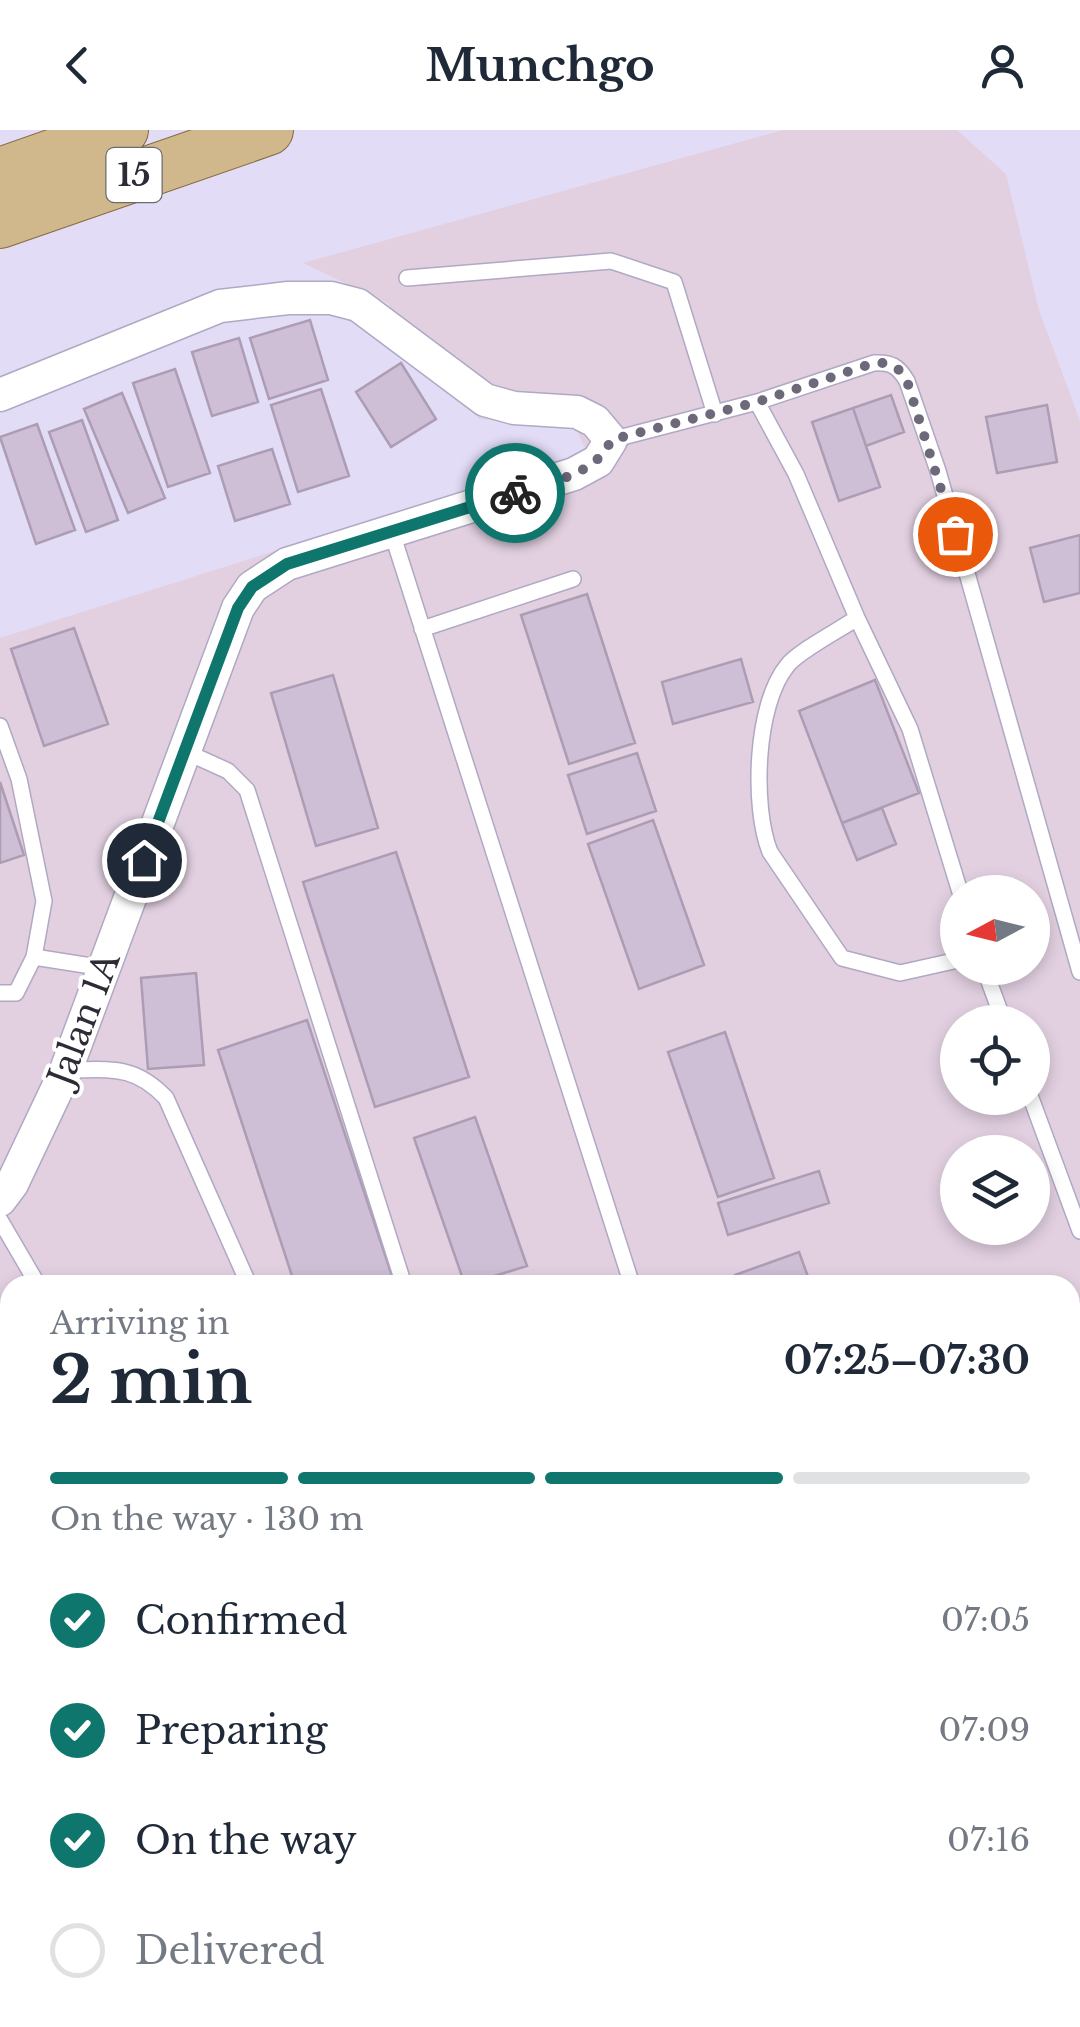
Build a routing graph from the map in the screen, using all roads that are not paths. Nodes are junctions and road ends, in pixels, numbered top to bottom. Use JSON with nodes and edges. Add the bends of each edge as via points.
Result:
{"nodes":[{"id":1,"x":123,"y":130,"type":"edge"},
{"id":2,"x":268,"y":130,"type":"edge"},
{"id":3,"x":0,"y":173,"type":"edge"},
{"id":4,"x":0,"y":223,"type":"edge"},
{"id":5,"x":407,"y":278,"type":"dead end"},
{"id":6,"x":0,"y":395,"type":"edge"},
{"id":7,"x":757,"y":402,"type":"junction"},
{"id":8,"x":715,"y":414,"type":"junction"},
{"id":9,"x":611,"y":440,"type":"junction"},
{"id":10,"x":392,"y":533,"type":"junction"},
{"id":11,"x":573,"y":579,"type":"dead end"},
{"id":12,"x":857,"y":618,"type":"junction"},
{"id":13,"x":422,"y":629,"type":"junction"},
{"id":14,"x":0,"y":726,"type":"edge"},
{"id":15,"x":184,"y":751,"type":"junction"},
{"id":16,"x":955,"y":875,"type":"edge"},
{"id":17,"x":34,"y":957,"type":"junction"},
{"id":18,"x":940,"y":964,"type":"edge"},
{"id":19,"x":104,"y":968,"type":"junction"},
{"id":20,"x":1080,"y":972,"type":"edge"},
{"id":21,"x":0,"y":993,"type":"edge"},
{"id":22,"x":66,"y":1070,"type":"junction"},
{"id":23,"x":1037,"y":1115,"type":"edge"},
{"id":24,"x":0,"y":1200,"type":"edge"},
{"id":25,"x":0,"y":1220,"type":"edge"},
{"id":26,"x":1080,"y":1231,"type":"edge"},
{"id":27,"x":32,"y":1275,"type":"edge"},
{"id":28,"x":245,"y":1275,"type":"edge"},
{"id":29,"x":401,"y":1275,"type":"edge"},
{"id":30,"x":629,"y":1275,"type":"edge"}],
"edges":[{"from":1,"to":3,"type":"main road","number":"15"},
{"from":2,"to":4,"type":"main road","number":"15"},
{"from":5,"to":8,"type":"lane","via":[[610,262],[674,282]]},
{"from":6,"to":9,"type":"street","via":[[220,306],[331,298],[358,305],[485,400],[577,412]]},
{"from":7,"to":8,"type":"lane"},
{"from":7,"to":12,"type":"lane","via":[[796,474]]},
{"from":7,"to":20,"type":"lane","via":[[874,363],[889,362],[907,381]]},
{"from":8,"to":9,"type":"lane"},
{"from":9,"to":10,"type":"street","name":"Jalan 1A","via":[[598,462],[574,474]]},
{"from":10,"to":13,"type":"lane"},
{"from":10,"to":15,"type":"street","name":"Jalan 1A","via":[[287,564],[252,587]]},
{"from":11,"to":13,"type":"lane"},
{"from":12,"to":16,"type":"lane","via":[[910,729]]},
{"from":12,"to":18,"type":"lane","via":[[787,665],[771,701],[759,759],[763,834],[842,958],[900,973]]},
{"from":13,"to":30,"type":"lane"},
{"from":14,"to":17,"type":"lane","via":[[19,778],[44,901]]},
{"from":15,"to":19,"type":"street","name":"Jalan 1A"},
{"from":15,"to":29,"type":"lane","via":[[228,771],[247,790]]},
{"from":17,"to":19,"type":"lane"},
{"from":17,"to":21,"type":"lane","via":[[16,993]]},
{"from":19,"to":22,"type":"street","name":"Jalan 1A"},
{"from":22,"to":24,"type":"street","name":"Jalan 1A"},
{"from":22,"to":28,"type":"lane","via":[[134,1072],[166,1098]]},
{"from":23,"to":26,"type":"lane"},
{"from":25,"to":27,"type":"lane"}]}
